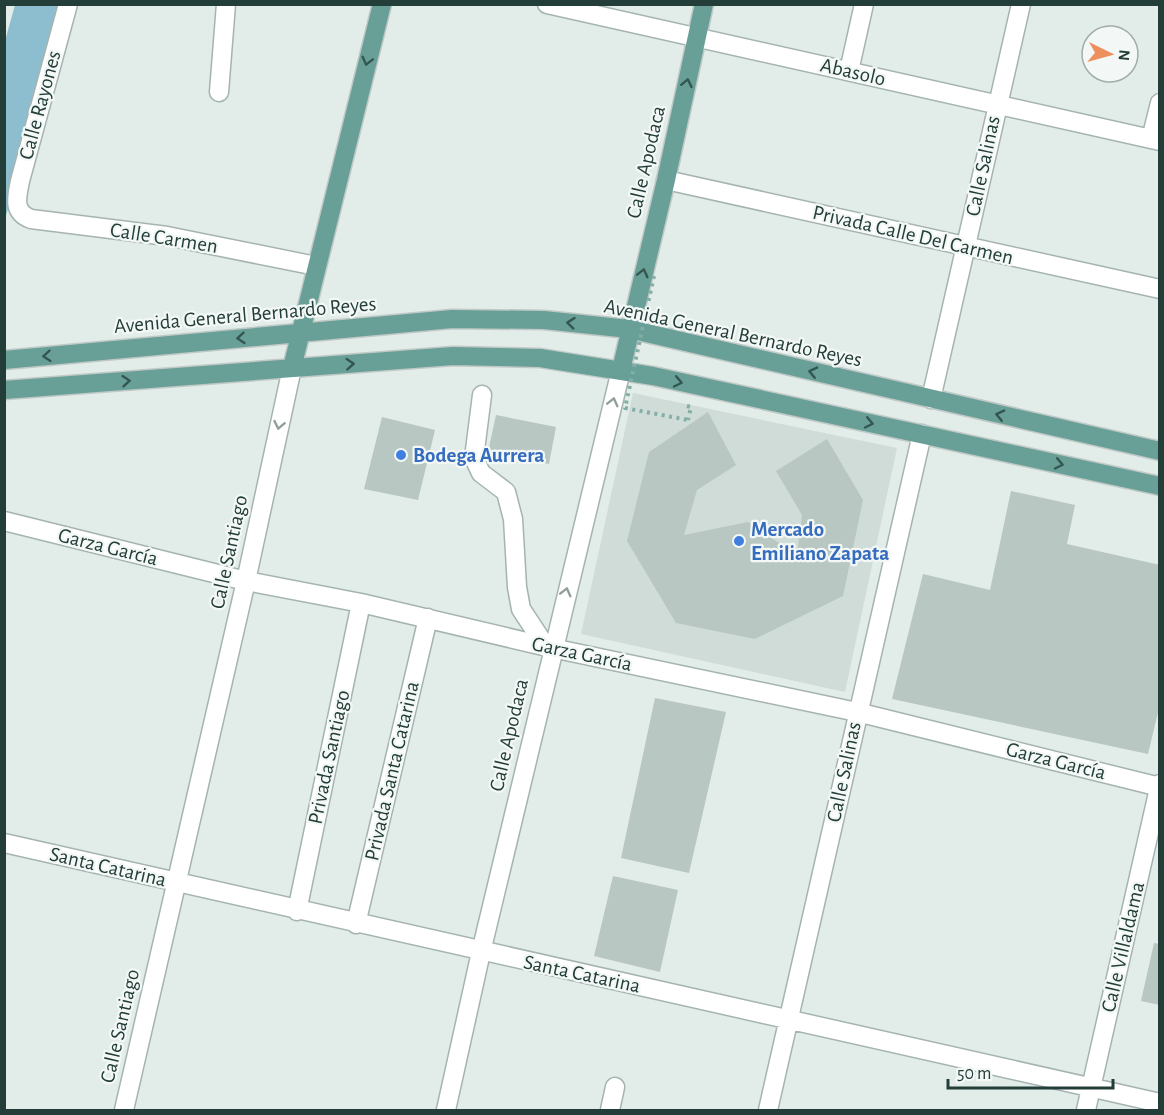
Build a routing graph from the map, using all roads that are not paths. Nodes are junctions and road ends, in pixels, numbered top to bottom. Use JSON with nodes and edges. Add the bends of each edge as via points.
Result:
{"nodes":[{"id":1,"x":68,"y":4,"type":"edge"},
{"id":2,"x":226,"y":4,"type":"edge"},
{"id":3,"x":382,"y":4,"type":"edge"},
{"id":4,"x":547,"y":4,"type":"edge"},
{"id":5,"x":705,"y":4,"type":"edge"},
{"id":6,"x":864,"y":4,"type":"edge"},
{"id":7,"x":1021,"y":4,"type":"edge"},
{"id":8,"x":697,"y":37,"type":"junction"},
{"id":9,"x":849,"y":71,"type":"junction"},
{"id":10,"x":219,"y":92,"type":"dead end"},
{"id":11,"x":1160,"y":103,"type":"edge"},
{"id":12,"x":997,"y":104,"type":"junction"},
{"id":13,"x":1155,"y":140,"type":"edge"},
{"id":14,"x":666,"y":180,"type":"junction"},
{"id":15,"x":17,"y":207,"type":"joint"},
{"id":16,"x":965,"y":246,"type":"junction"},
{"id":17,"x":316,"y":266,"type":"junction"},
{"id":18,"x":1160,"y":290,"type":"edge"},
{"id":19,"x":629,"y":329,"type":"junction"},
{"id":20,"x":299,"y":333,"type":"junction"},
{"id":21,"x":4,"y":360,"type":"edge"},
{"id":22,"x":291,"y":368,"type":"junction"},
{"id":23,"x":621,"y":370,"type":"junction"},
{"id":24,"x":4,"y":390,"type":"edge"},
{"id":25,"x":482,"y":395,"type":"dead end"},
{"id":26,"x":931,"y":399,"type":"junction"},
{"id":27,"x":921,"y":434,"type":"junction"},
{"id":28,"x":1160,"y":451,"type":"edge"},
{"id":29,"x":1160,"y":486,"type":"edge"},
{"id":30,"x":4,"y":521,"type":"edge"},
{"id":31,"x":246,"y":581,"type":"junction"},
{"id":32,"x":361,"y":603,"type":"junction"},
{"id":33,"x":428,"y":618,"type":"junction"},
{"id":34,"x":549,"y":648,"type":"junction"},
{"id":35,"x":857,"y":712,"type":"junction"},
{"id":36,"x":1159,"y":786,"type":"edge"},
{"id":37,"x":4,"y":843,"type":"edge"},
{"id":38,"x":175,"y":883,"type":"junction"},
{"id":39,"x":297,"y":911,"type":"junction"},
{"id":40,"x":356,"y":924,"type":"junction"},
{"id":41,"x":481,"y":952,"type":"junction"},
{"id":42,"x":790,"y":1020,"type":"junction"},
{"id":43,"x":615,"y":1087,"type":"dead end"},
{"id":44,"x":1091,"y":1088,"type":"junction"},
{"id":45,"x":1160,"y":1103,"type":"edge"},
{"id":46,"x":124,"y":1110,"type":"edge"},
{"id":47,"x":446,"y":1110,"type":"edge"},
{"id":48,"x":610,"y":1110,"type":"edge"},
{"id":49,"x":768,"y":1110,"type":"edge"},
{"id":50,"x":1086,"y":1110,"type":"edge"}],
"edges":[{"from":1,"to":15,"type":"street","name":"Calle Rayones","via":[[20,181]]},
{"from":2,"to":10,"type":"street"},
{"from":3,"to":17,"type":"main road","name":"Calle Santiago","one_way":true},
{"from":4,"to":8,"type":"street","name":"Abasolo"},
{"from":5,"to":8,"type":"main road","name":"Calle Apodaca"},
{"from":6,"to":9,"type":"street"},
{"from":7,"to":12,"type":"street","name":"Calle Salinas"},
{"from":8,"to":9,"type":"street","name":"Abasolo"},
{"from":14,"to":8,"type":"main road","name":"Calle Apodaca","one_way":true},
{"from":9,"to":12,"type":"street","name":"Abasolo"},
{"from":11,"to":13,"type":"street"},
{"from":12,"to":13,"type":"street","name":"Abasolo"},
{"from":12,"to":16,"type":"street","name":"Calle Salinas"},
{"from":14,"to":16,"type":"street","name":"Privada Calle Del Carmen"},
{"from":19,"to":14,"type":"main road","name":"Calle Apodaca","one_way":true},
{"from":15,"to":17,"type":"street","name":"Calle Carmen","via":[[31,219],[167,236]]},
{"from":16,"to":18,"type":"street","name":"Privada Calle Del Carmen"},
{"from":16,"to":26,"type":"street","name":"Calle Salinas"},
{"from":17,"to":20,"type":"main road","name":"Calle Santiago"},
{"from":19,"to":20,"type":"main road","name":"Avenida General Bernardo Reyes","one_way":true,"via":[[544,320],[452,319]]},
{"from":19,"to":23,"type":"main road","name":"Calle Apodaca"},
{"from":26,"to":19,"type":"main road","name":"Avenida General Bernardo Reyes","one_way":true},
{"from":20,"to":21,"type":"main road","name":"Avenida General Bernardo Reyes","one_way":true},
{"from":20,"to":22,"type":"main road","name":"Calle Santiago"},
{"from":22,"to":23,"type":"main road","one_way":true,"via":[[487,356],[540,358]]},
{"from":24,"to":22,"type":"main road","one_way":true},
{"from":22,"to":31,"type":"street","name":"Calle Santiago","one_way":true},
{"from":23,"to":27,"type":"main road","one_way":true},
{"from":34,"to":23,"type":"street","name":"Calle Apodaca","one_way":true},
{"from":25,"to":34,"type":"street","via":[[474,458],[481,473],[506,492],[513,519],[521,609]]},
{"from":28,"to":26,"type":"main road","name":"Avenida General Bernardo Reyes","one_way":true},
{"from":27,"to":29,"type":"main road","one_way":true},
{"from":27,"to":35,"type":"street","name":"Calle Salinas"},
{"from":30,"to":31,"type":"street","name":"Garza García"},
{"from":31,"to":32,"type":"street","name":"Garza García"},
{"from":31,"to":38,"type":"street","name":"Calle Santiago"},
{"from":32,"to":33,"type":"street","name":"Garza García"},
{"from":32,"to":39,"type":"street","name":"Privada Santiago"},
{"from":33,"to":34,"type":"street","name":"Garza García"},
{"from":33,"to":40,"type":"street","name":"Privada Santa Catarina"},
{"from":34,"to":35,"type":"street","name":"Garza García"},
{"from":34,"to":41,"type":"street","name":"Calle Apodaca"},
{"from":35,"to":36,"type":"street","name":"Garza García"},
{"from":35,"to":42,"type":"street","name":"Calle Salinas"},
{"from":36,"to":44,"type":"street","name":"Calle Villaldama"},
{"from":37,"to":38,"type":"street","name":"Santa Catarina"},
{"from":38,"to":39,"type":"street","name":"Santa Catarina"},
{"from":38,"to":46,"type":"street","name":"Calle Santiago"},
{"from":39,"to":40,"type":"street","name":"Santa Catarina"},
{"from":40,"to":41,"type":"street","name":"Santa Catarina"},
{"from":41,"to":42,"type":"street","name":"Santa Catarina"},
{"from":41,"to":47,"type":"street","name":"Calle Apodaca"},
{"from":42,"to":44,"type":"street","name":"Santa Catarina"},
{"from":42,"to":49,"type":"street","name":"Calle Salinas"},
{"from":43,"to":48,"type":"street"},
{"from":44,"to":45,"type":"street","name":"Santa Catarina"},
{"from":44,"to":50,"type":"street","name":"Calle Villaldama"}]}
